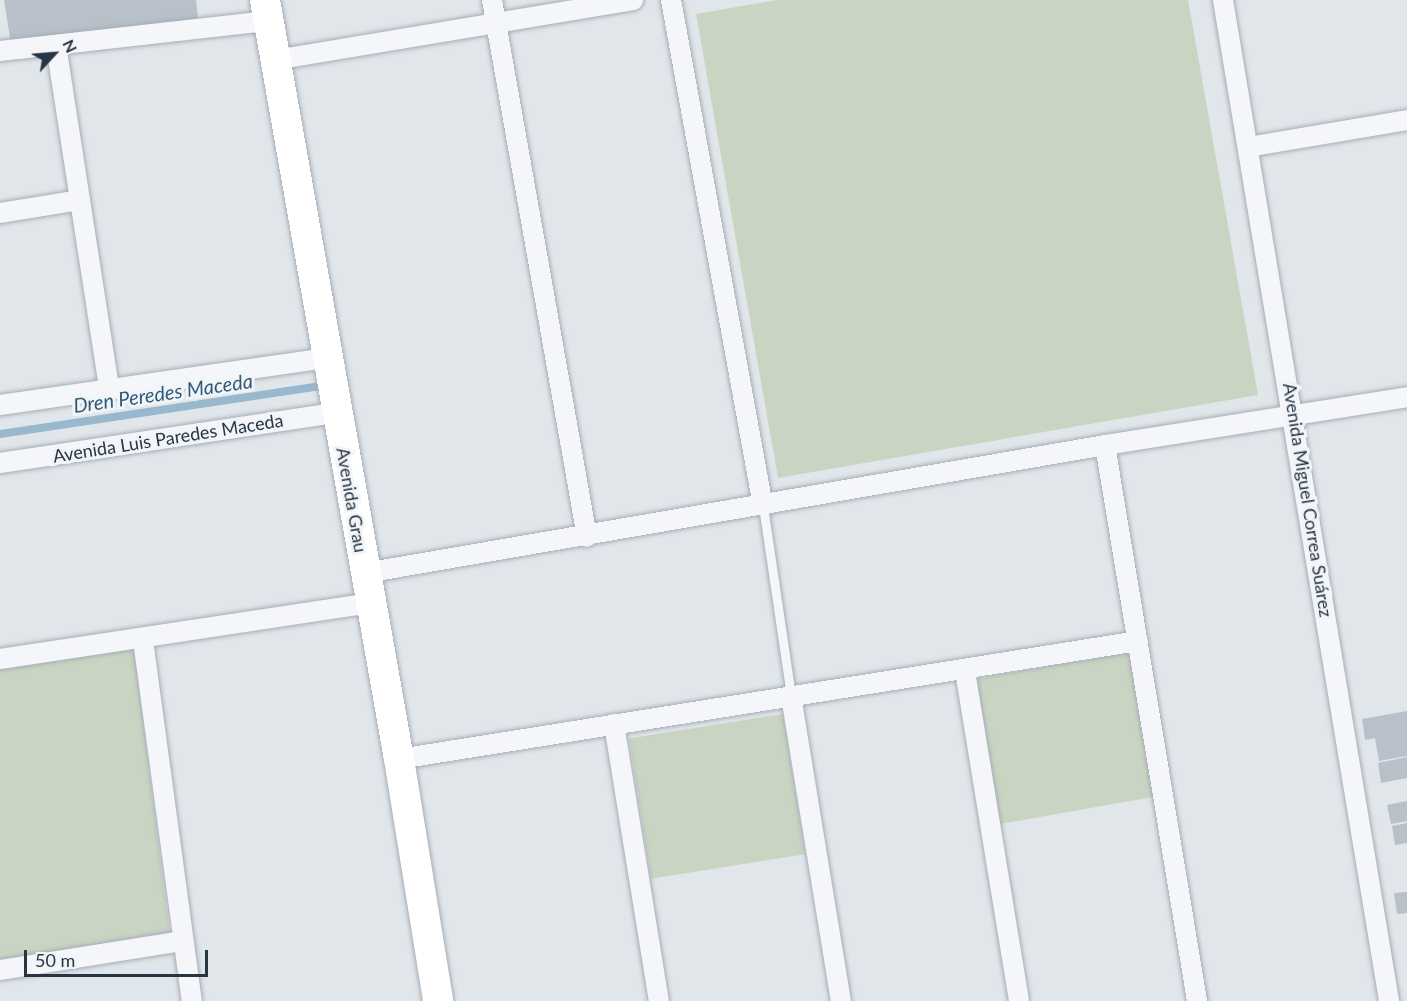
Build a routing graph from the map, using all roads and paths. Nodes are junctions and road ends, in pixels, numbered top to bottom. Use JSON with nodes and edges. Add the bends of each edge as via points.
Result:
{"nodes":[{"id":1,"x":492,"y":0,"type":"edge"},
{"id":2,"x":633,"y":0,"type":"edge"},
{"id":3,"x":671,"y":0,"type":"edge"},
{"id":4,"x":1223,"y":0,"type":"edge"},
{"id":5,"x":266,"y":10,"type":"edge"},
{"id":6,"x":496,"y":23,"type":"junction"},
{"id":7,"x":56,"y":45,"type":"junction"},
{"id":8,"x":0,"y":51,"type":"edge"},
{"id":9,"x":275,"y":60,"type":"junction"},
{"id":10,"x":1407,"y":120,"type":"edge"},
{"id":11,"x":1248,"y":147,"type":"junction"},
{"id":12,"x":80,"y":200,"type":"junction"},
{"id":13,"x":0,"y":213,"type":"edge"},
{"id":14,"x":326,"y":358,"type":"junction"},
{"id":15,"x":109,"y":388,"type":"junction"},
{"id":16,"x":1407,"y":397,"type":"edge"},
{"id":17,"x":0,"y":405,"type":"edge"},
{"id":18,"x":336,"y":413,"type":"junction"},
{"id":19,"x":1294,"y":415,"type":"junction"},
{"id":20,"x":1105,"y":445,"type":"junction"},
{"id":21,"x":0,"y":463,"type":"edge"},
{"id":22,"x":763,"y":506,"type":"junction"},
{"id":23,"x":587,"y":537,"type":"junction"},
{"id":24,"x":365,"y":573,"type":"junction"},
{"id":25,"x":370,"y":603,"type":"junction"},
{"id":26,"x":143,"y":640,"type":"junction"},
{"id":27,"x":1138,"y":641,"type":"junction"},
{"id":28,"x":0,"y":659,"type":"edge"},
{"id":29,"x":965,"y":671,"type":"junction"},
{"id":30,"x":791,"y":696,"type":"junction"},
{"id":31,"x":614,"y":724,"type":"junction"},
{"id":32,"x":399,"y":759,"type":"junction"},
{"id":33,"x":183,"y":941,"type":"junction"},
{"id":34,"x":0,"y":970,"type":"edge"},
{"id":35,"x":192,"y":1001,"type":"edge"},
{"id":36,"x":438,"y":1001,"type":"edge"},
{"id":37,"x":659,"y":1001,"type":"edge"},
{"id":38,"x":841,"y":1001,"type":"edge"},
{"id":39,"x":1019,"y":1001,"type":"edge"},
{"id":40,"x":1197,"y":1001,"type":"edge"},
{"id":41,"x":1389,"y":1001,"type":"edge"}],
"edges":[{"from":1,"to":6,"type":"street"},
{"from":2,"to":6,"type":"street"},
{"from":3,"to":22,"type":"street"},
{"from":4,"to":11,"type":"street","name":"Avenida Miguel Correa Suárez"},
{"from":5,"to":7,"type":"street"},
{"from":5,"to":9,"type":"main road","name":"Avenida Grau"},
{"from":6,"to":9,"type":"street"},
{"from":6,"to":23,"type":"street"},
{"from":7,"to":8,"type":"street"},
{"from":7,"to":12,"type":"street"},
{"from":9,"to":14,"type":"main road","name":"Avenida Grau"},
{"from":10,"to":11,"type":"street"},
{"from":11,"to":19,"type":"street","name":"Avenida Miguel Correa Suárez"},
{"from":12,"to":13,"type":"street"},
{"from":12,"to":15,"type":"street"},
{"from":14,"to":15,"type":"street"},
{"from":14,"to":18,"type":"main road","name":"Avenida Grau"},
{"from":15,"to":17,"type":"street"},
{"from":16,"to":19,"type":"street"},
{"from":18,"to":21,"type":"street","name":"Avenida Luis Paredes Maceda"},
{"from":18,"to":24,"type":"main road","name":"Avenida Grau"},
{"from":19,"to":20,"type":"street"},
{"from":19,"to":41,"type":"street","name":"Avenida Miguel Correa Suárez"},
{"from":20,"to":22,"type":"street"},
{"from":20,"to":27,"type":"street"},
{"from":22,"to":23,"type":"street"},
{"from":22,"to":30,"type":"lane"},
{"from":23,"to":24,"type":"street"},
{"from":24,"to":25,"type":"main road","name":"Avenida Grau"},
{"from":25,"to":26,"type":"street"},
{"from":25,"to":32,"type":"main road","name":"Avenida Grau"},
{"from":26,"to":28,"type":"street"},
{"from":26,"to":33,"type":"street"},
{"from":27,"to":29,"type":"street"},
{"from":27,"to":40,"type":"street"},
{"from":29,"to":30,"type":"street"},
{"from":29,"to":39,"type":"street"},
{"from":30,"to":31,"type":"street"},
{"from":30,"to":38,"type":"street"},
{"from":31,"to":32,"type":"street"},
{"from":31,"to":37,"type":"street"},
{"from":32,"to":36,"type":"main road","name":"Avenida Grau"},
{"from":33,"to":34,"type":"street"},
{"from":33,"to":35,"type":"street"}]}
